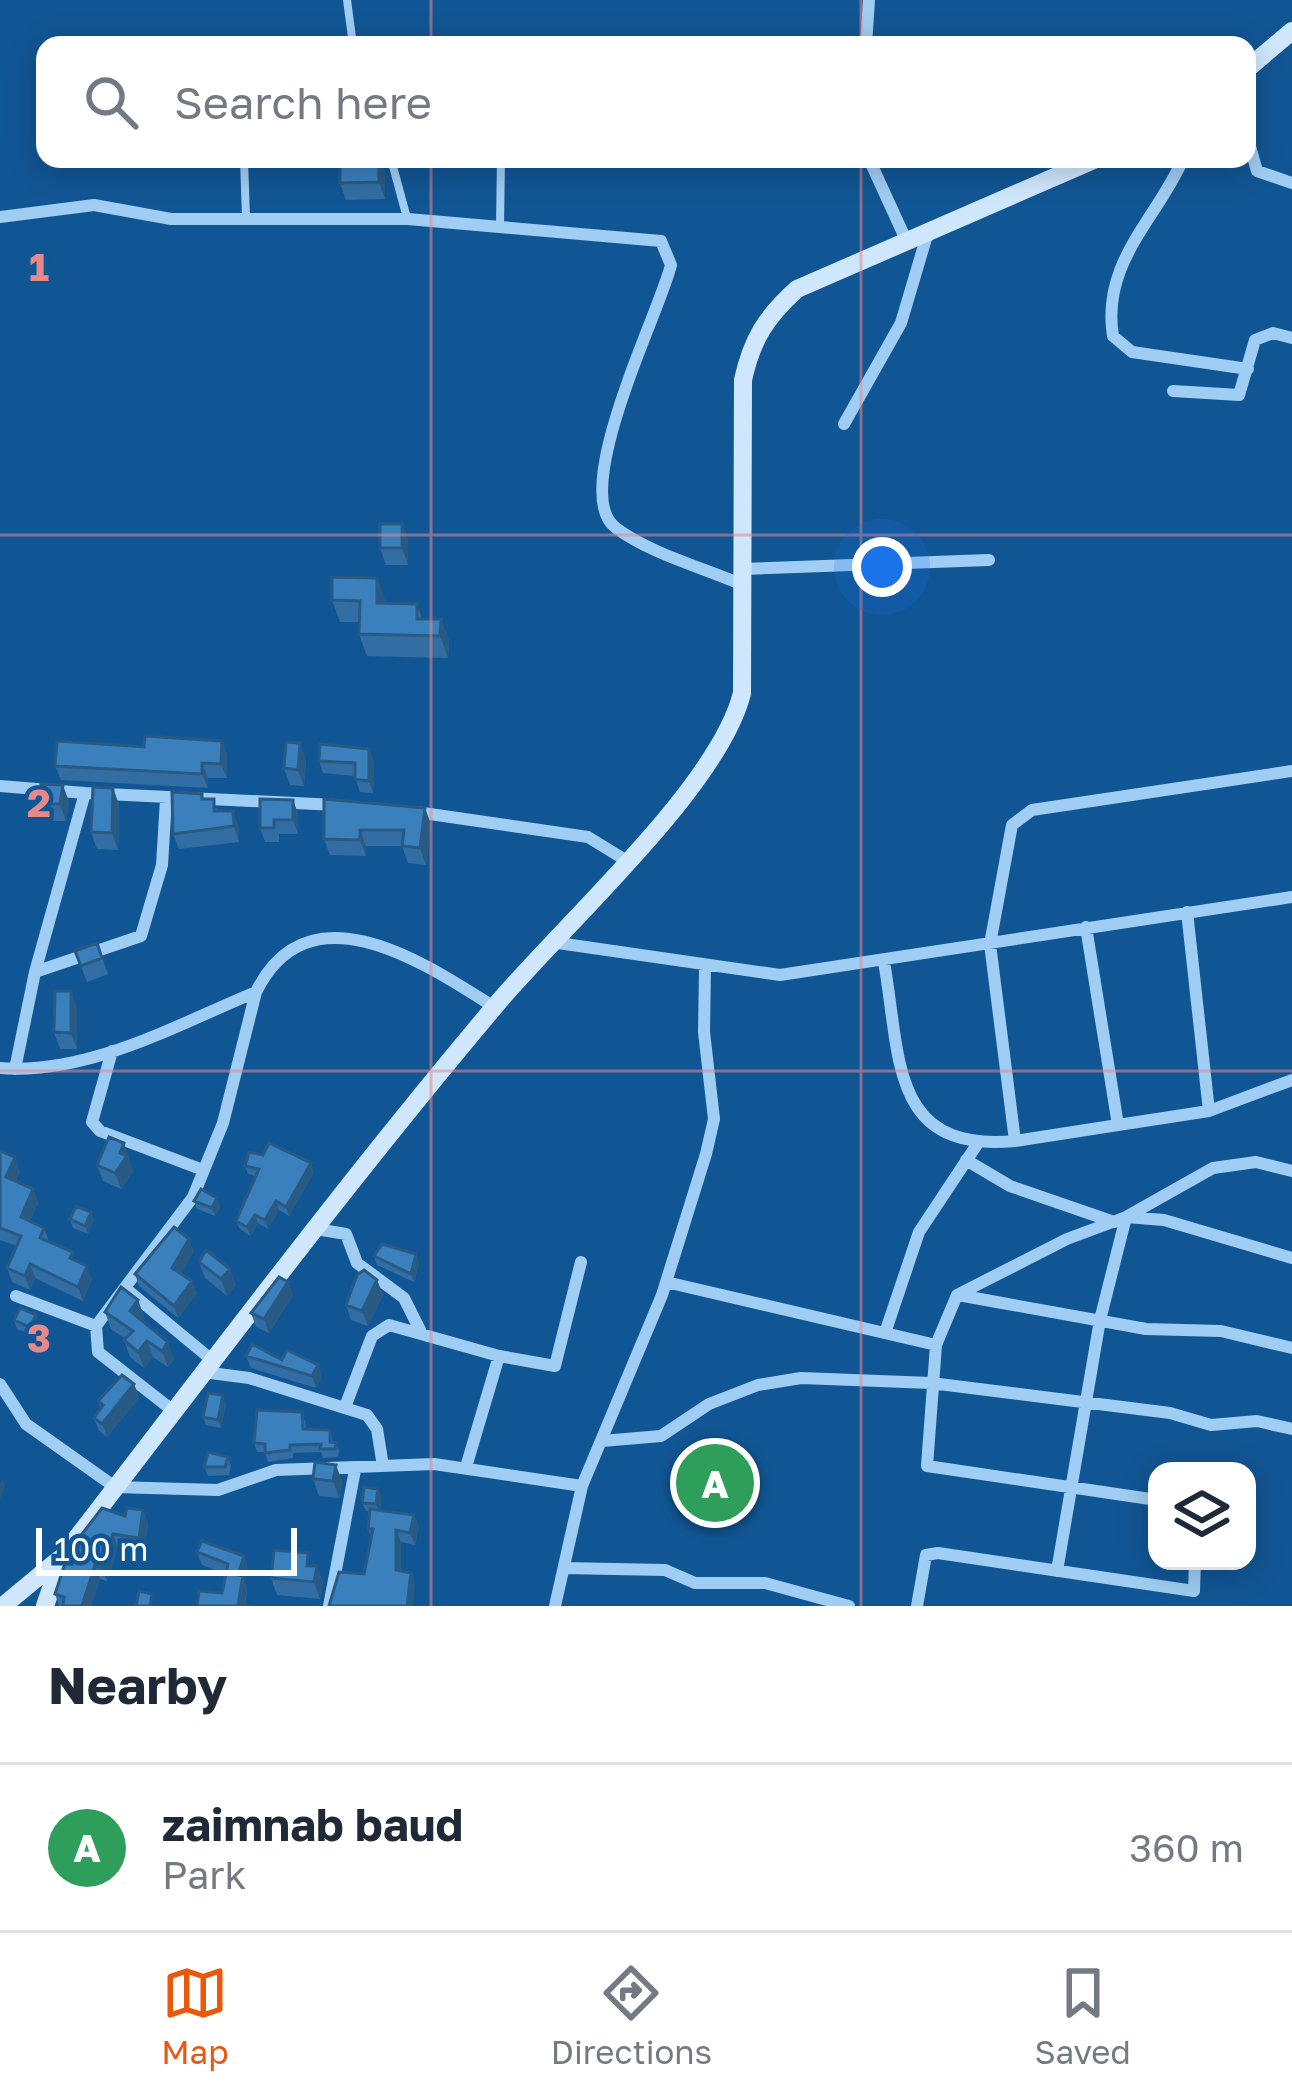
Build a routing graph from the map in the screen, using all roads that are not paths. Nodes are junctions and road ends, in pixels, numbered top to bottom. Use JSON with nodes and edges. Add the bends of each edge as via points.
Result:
{"nodes":[{"id":1,"x":346,"y":0,"type":"edge"},
{"id":2,"x":869,"y":0,"type":"edge"},
{"id":3,"x":1292,"y":32,"type":"edge"},
{"id":4,"x":352,"y":36,"type":"edge"},
{"id":5,"x":867,"y":36,"type":"edge"},
{"id":6,"x":1256,"y":62,"type":"edge"},
{"id":7,"x":244,"y":168,"type":"edge"},
{"id":8,"x":394,"y":168,"type":"edge"},
{"id":9,"x":501,"y":168,"type":"edge"},
{"id":10,"x":873,"y":168,"type":"edge"},
{"id":11,"x":1075,"y":168,"type":"edge"},
{"id":12,"x":1179,"y":168,"type":"edge"},
{"id":13,"x":1256,"y":168,"type":"edge"},
{"id":14,"x":1292,"y":183,"type":"edge"},
{"id":15,"x":0,"y":217,"type":"edge"},
{"id":16,"x":246,"y":218,"type":"junction"},
{"id":17,"x":408,"y":219,"type":"junction"},
{"id":18,"x":500,"y":226,"type":"junction"},
{"id":19,"x":928,"y":232,"type":"junction"},
{"id":20,"x":907,"y":242,"type":"junction"},
{"id":21,"x":1292,"y":338,"type":"edge"},
{"id":22,"x":1248,"y":369,"type":"junction"},
{"id":23,"x":1173,"y":391,"type":"dead end"},
{"id":24,"x":844,"y":424,"type":"dead end"},
{"id":25,"x":988,"y":560,"type":"dead end"},
{"id":26,"x":743,"y":577,"type":"junction"},
{"id":27,"x":1292,"y":771,"type":"edge"},
{"id":28,"x":0,"y":785,"type":"edge"},
{"id":29,"x":85,"y":793,"type":"junction"},
{"id":30,"x":166,"y":799,"type":"junction"},
{"id":31,"x":364,"y":806,"type":"edge"},
{"id":32,"x":407,"y":811,"type":"edge"},
{"id":33,"x":626,"y":861,"type":"junction"},
{"id":34,"x":1292,"y":897,"type":"edge"},
{"id":35,"x":1187,"y":912,"type":"junction"},
{"id":36,"x":1086,"y":927,"type":"junction"},
{"id":37,"x":550,"y":942,"type":"junction"},
{"id":38,"x":990,"y":944,"type":"junction"},
{"id":39,"x":884,"y":962,"type":"junction"},
{"id":40,"x":705,"y":967,"type":"junction"},
{"id":41,"x":35,"y":972,"type":"junction"},
{"id":42,"x":256,"y":992,"type":"junction"},
{"id":43,"x":494,"y":1007,"type":"junction"},
{"id":44,"x":112,"y":1051,"type":"junction"},
{"id":45,"x":7,"y":1068,"type":"edge"},
{"id":46,"x":1292,"y":1081,"type":"edge"},
{"id":47,"x":1209,"y":1111,"type":"junction"},
{"id":48,"x":1118,"y":1126,"type":"junction"},
{"id":49,"x":1015,"y":1141,"type":"junction"},
{"id":50,"x":978,"y":1143,"type":"junction"},
{"id":51,"x":966,"y":1160,"type":"junction"},
{"id":52,"x":203,"y":1170,"type":"junction"},
{"id":53,"x":1292,"y":1171,"type":"edge"},
{"id":54,"x":1120,"y":1220,"type":"junction"},
{"id":55,"x":316,"y":1229,"type":"junction"},
{"id":56,"x":1292,"y":1258,"type":"edge"},
{"id":57,"x":581,"y":1262,"type":"dead end"},
{"id":58,"x":665,"y":1282,"type":"junction"},
{"id":59,"x":125,"y":1288,"type":"junction"},
{"id":60,"x":957,"y":1295,"type":"junction"},
{"id":61,"x":16,"y":1296,"type":"dead end"},
{"id":62,"x":1100,"y":1319,"type":"junction"},
{"id":63,"x":95,"y":1326,"type":"junction"},
{"id":64,"x":420,"y":1330,"type":"junction"},
{"id":65,"x":885,"y":1334,"type":"junction"},
{"id":66,"x":936,"y":1345,"type":"junction"},
{"id":67,"x":1292,"y":1348,"type":"edge"},
{"id":68,"x":499,"y":1356,"type":"junction"},
{"id":69,"x":208,"y":1366,"type":"junction"},
{"id":70,"x":931,"y":1383,"type":"junction"},
{"id":71,"x":0,"y":1384,"type":"edge"},
{"id":72,"x":1086,"y":1403,"type":"junction"},
{"id":73,"x":345,"y":1407,"type":"junction"},
{"id":74,"x":176,"y":1413,"type":"junction"},
{"id":75,"x":1292,"y":1429,"type":"edge"},
{"id":76,"x":602,"y":1441,"type":"junction"},
{"id":77,"x":382,"y":1466,"type":"junction"},
{"id":78,"x":466,"y":1467,"type":"junction"},
{"id":79,"x":355,"y":1470,"type":"junction"},
{"id":80,"x":582,"y":1486,"type":"junction"},
{"id":81,"x":116,"y":1487,"type":"junction"},
{"id":82,"x":1072,"y":1490,"type":"junction"},
{"id":83,"x":1148,"y":1500,"type":"edge"},
{"id":84,"x":62,"y":1557,"type":"junction"},
{"id":85,"x":564,"y":1568,"type":"junction"},
{"id":86,"x":1057,"y":1570,"type":"junction"},
{"id":87,"x":1195,"y":1570,"type":"edge"},
{"id":88,"x":3,"y":1606,"type":"edge"},
{"id":89,"x":45,"y":1606,"type":"edge"},
{"id":90,"x":329,"y":1606,"type":"edge"},
{"id":91,"x":555,"y":1606,"type":"edge"},
{"id":92,"x":849,"y":1606,"type":"edge"},
{"id":93,"x":917,"y":1606,"type":"edge"}],
"edges":[{"from":1,"to":4,"type":"lane"},
{"from":2,"to":5,"type":"street"},
{"from":3,"to":6,"type":"street"},
{"from":7,"to":16,"type":"lane"},
{"from":8,"to":17,"type":"lane"},
{"from":9,"to":18,"type":"lane"},
{"from":10,"to":20,"type":"street"},
{"from":11,"to":19,"type":"street"},
{"from":12,"to":22,"type":"street","via":[[1124,256],[1113,336],[1132,352]]},
{"from":13,"to":14,"type":"street"},
{"from":15,"to":16,"type":"street","via":[[94,205],[171,219]]},
{"from":16,"to":17,"type":"street"},
{"from":17,"to":18,"type":"street"},
{"from":18,"to":26,"type":"street","via":[[648,236],[668,251],[663,297],[615,422],[602,504],[616,529]]},
{"from":19,"to":20,"type":"street"},
{"from":19,"to":24,"type":"street","via":[[901,323]]},
{"from":20,"to":26,"type":"street","via":[[796,289],[751,343],[743,380]]},
{"from":21,"to":22,"type":"street","via":[[1273,333],[1255,340]]},
{"from":22,"to":23,"type":"street","via":[[1239,395]]},
{"from":25,"to":26,"type":"street"},
{"from":26,"to":33,"type":"street","via":[[734,727]]},
{"from":27,"to":38,"type":"street","via":[[1102,796],[1018,817]]},
{"from":28,"to":29,"type":"street"},
{"from":29,"to":30,"type":"street"},
{"from":29,"to":41,"type":"street"},
{"from":30,"to":31,"type":"street"},
{"from":30,"to":41,"type":"street","via":[[162,865],[141,936]]},
{"from":32,"to":33,"type":"street","via":[[587,837]]},
{"from":33,"to":37,"type":"street"},
{"from":34,"to":35,"type":"street"},
{"from":35,"to":36,"type":"street"},
{"from":35,"to":47,"type":"street"},
{"from":36,"to":38,"type":"street"},
{"from":36,"to":48,"type":"street"},
{"from":37,"to":40,"type":"street"},
{"from":37,"to":43,"type":"street"},
{"from":38,"to":39,"type":"street"},
{"from":38,"to":49,"type":"street"},
{"from":39,"to":40,"type":"street","via":[[780,975]]},
{"from":39,"to":50,"type":"street","via":[[911,1100],[943,1135]]},
{"from":40,"to":58,"type":"street","via":[[714,1118]]},
{"from":41,"to":45,"type":"street"},
{"from":42,"to":43,"type":"street","via":[[291,949],[342,940],[408,953]]},
{"from":42,"to":44,"type":"street"},
{"from":42,"to":52,"type":"street"},
{"from":43,"to":55,"type":"street"},
{"from":44,"to":45,"type":"street"},
{"from":44,"to":52,"type":"street","via":[[92,1122]]},
{"from":46,"to":47,"type":"street"},
{"from":47,"to":48,"type":"street"},
{"from":48,"to":49,"type":"street"},
{"from":49,"to":50,"type":"street"},
{"from":50,"to":51,"type":"street"},
{"from":51,"to":54,"type":"street","via":[[1010,1186]]},
{"from":51,"to":65,"type":"street","via":[[919,1232]]},
{"from":52,"to":59,"type":"street","via":[[193,1197]]},
{"from":53,"to":54,"type":"street","via":[[1234,1162]]},
{"from":54,"to":56,"type":"street","via":[[1164,1220]]},
{"from":54,"to":60,"type":"street"},
{"from":54,"to":62,"type":"street"},
{"from":55,"to":64,"type":"street","via":[[346,1234],[357,1263],[404,1298]]},
{"from":55,"to":69,"type":"street"},
{"from":57,"to":68,"type":"street","via":[[559,1362]]},
{"from":58,"to":65,"type":"street"},
{"from":58,"to":76,"type":"street"},
{"from":59,"to":63,"type":"street"},
{"from":59,"to":69,"type":"street"},
{"from":60,"to":62,"type":"street"},
{"from":60,"to":66,"type":"street"},
{"from":61,"to":63,"type":"street"},
{"from":62,"to":67,"type":"street","via":[[1221,1330]]},
{"from":62,"to":72,"type":"street"},
{"from":63,"to":74,"type":"street","via":[[98,1352]]},
{"from":64,"to":68,"type":"street"},
{"from":64,"to":73,"type":"street","via":[[389,1325],[372,1336]]},
{"from":65,"to":66,"type":"street"},
{"from":66,"to":70,"type":"street"},
{"from":68,"to":78,"type":"street"},
{"from":69,"to":73,"type":"street"},
{"from":69,"to":74,"type":"street"},
{"from":70,"to":72,"type":"street"},
{"from":70,"to":76,"type":"street","via":[[780,1379],[709,1404],[661,1436]]},
{"from":70,"to":82,"type":"street","via":[[927,1466]]},
{"from":71,"to":81,"type":"street","via":[[26,1424]]},
{"from":72,"to":75,"type":"street","via":[[1211,1425],[1257,1421]]},
{"from":72,"to":82,"type":"street"},
{"from":73,"to":77,"type":"street","via":[[368,1415],[377,1429]]},
{"from":74,"to":81,"type":"street"},
{"from":76,"to":80,"type":"street"},
{"from":77,"to":78,"type":"street"},
{"from":77,"to":79,"type":"street"},
{"from":78,"to":80,"type":"street"},
{"from":79,"to":81,"type":"street","via":[[276,1470],[218,1490]]},
{"from":79,"to":90,"type":"street"},
{"from":80,"to":85,"type":"street"},
{"from":81,"to":84,"type":"street"},
{"from":82,"to":83,"type":"street"},
{"from":82,"to":86,"type":"street"},
{"from":84,"to":88,"type":"street"},
{"from":84,"to":89,"type":"street"},
{"from":85,"to":91,"type":"street"},
{"from":85,"to":92,"type":"street","via":[[765,1583]]},
{"from":86,"to":87,"type":"street","via":[[1194,1592]]},
{"from":86,"to":93,"type":"street","via":[[926,1555]]}]}
